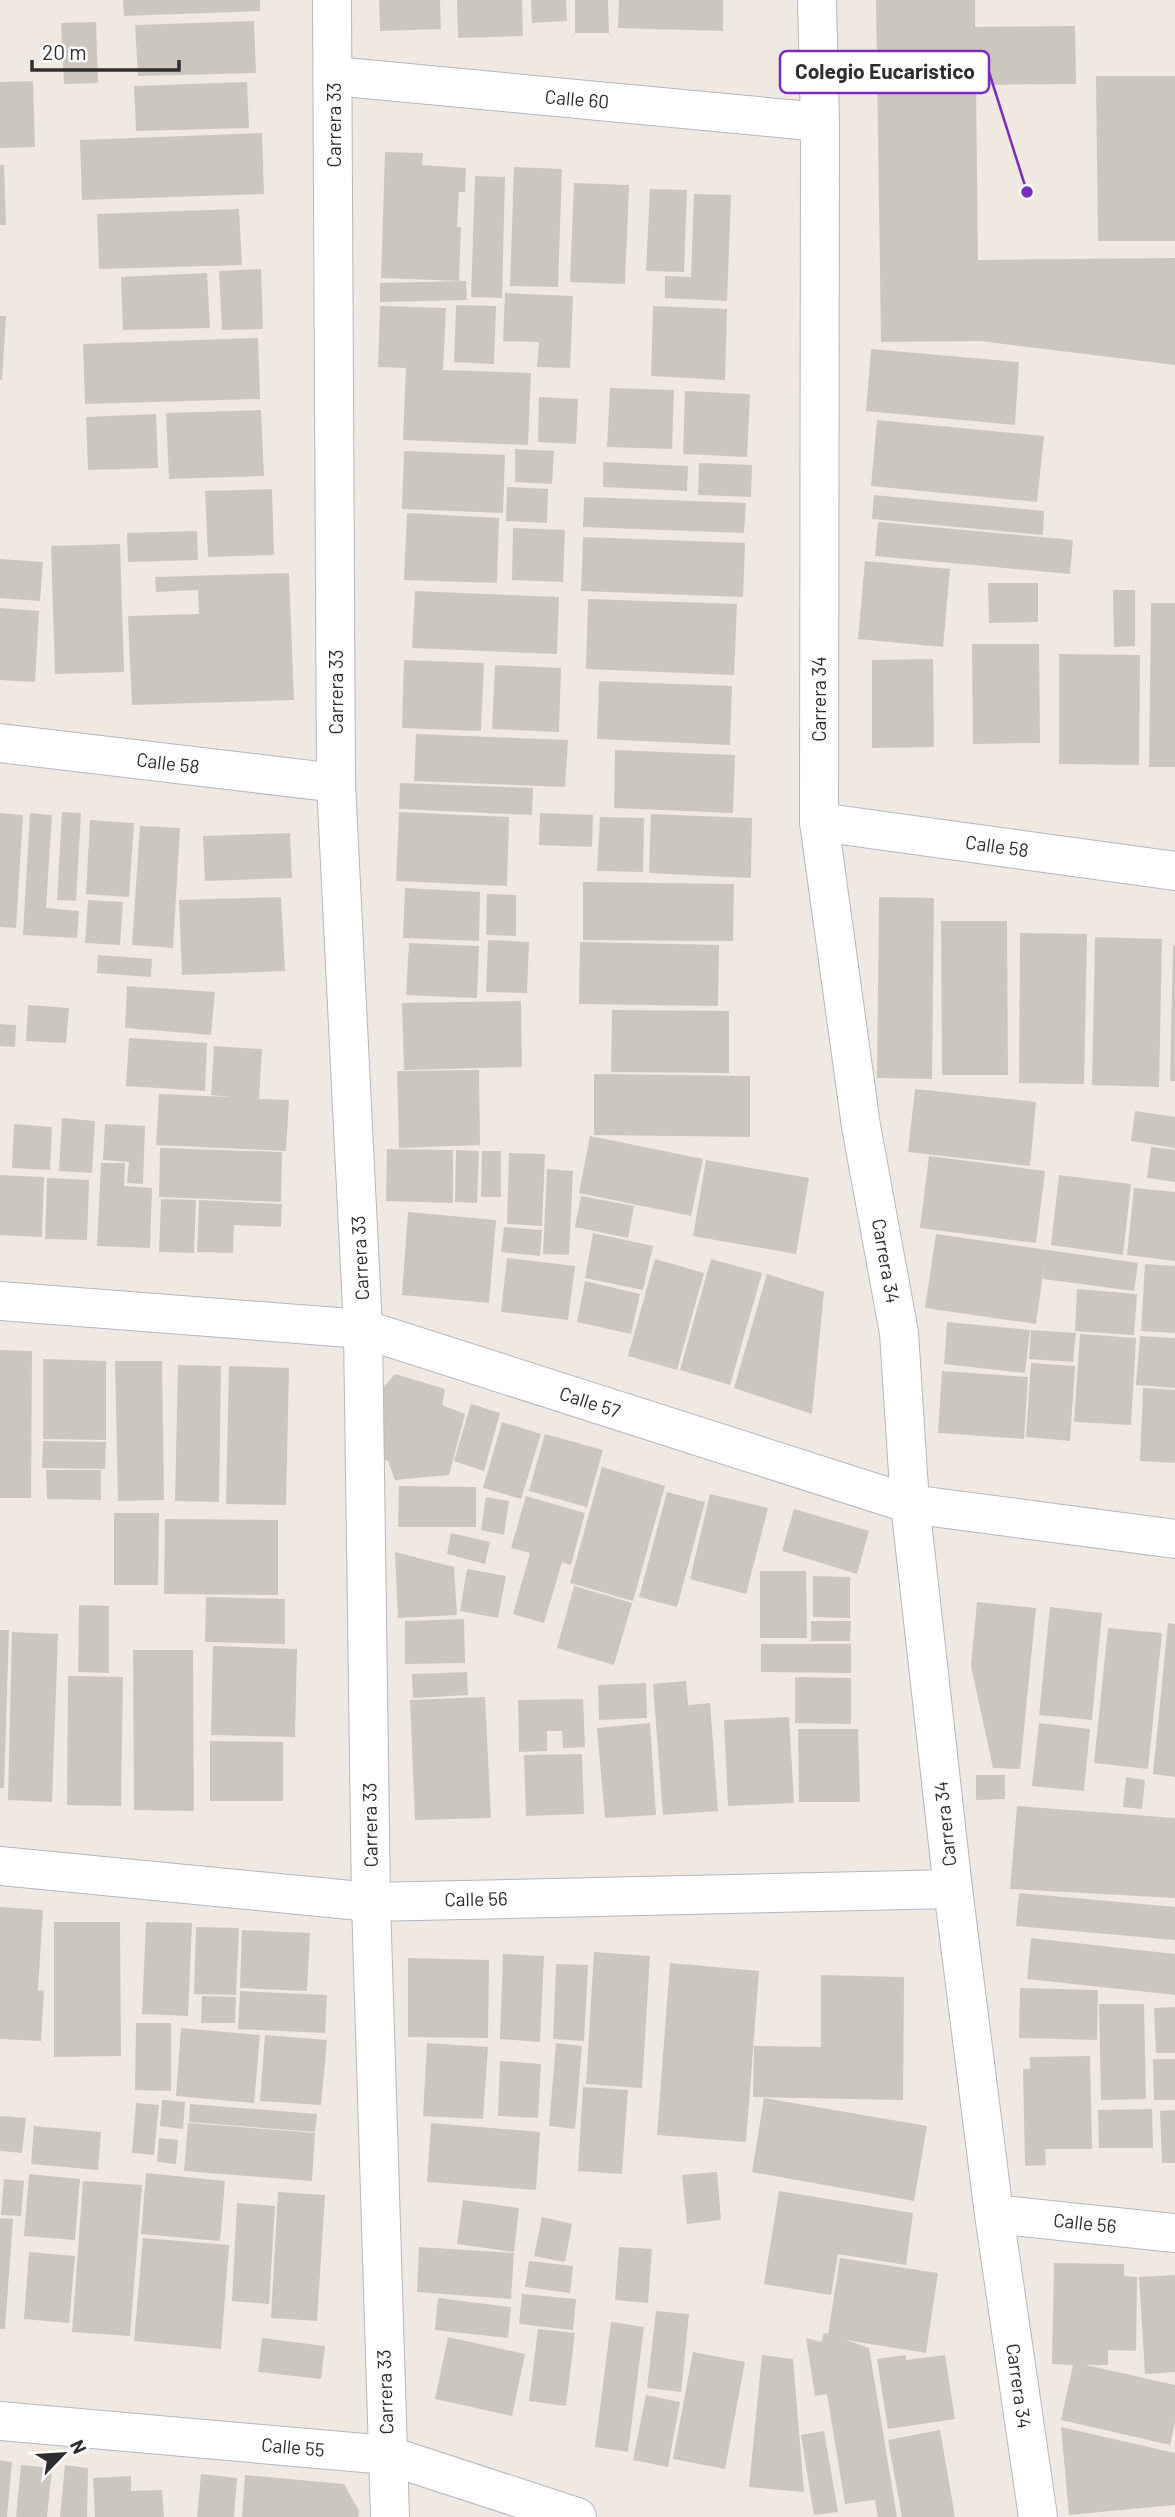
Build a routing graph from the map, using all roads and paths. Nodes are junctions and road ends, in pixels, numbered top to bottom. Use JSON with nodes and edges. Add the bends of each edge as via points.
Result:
{"nodes":[{"id":1,"x":332,"y":0,"type":"edge"},
{"id":2,"x":817,"y":0,"type":"edge"},
{"id":3,"x":334,"y":76,"type":"junction"},
{"id":4,"x":820,"y":122,"type":"junction"},
{"id":5,"x":0,"y":743,"type":"edge"},
{"id":6,"x":336,"y":783,"type":"junction"},
{"id":7,"x":819,"y":822,"type":"junction"},
{"id":8,"x":1175,"y":871,"type":"edge"},
{"id":9,"x":0,"y":1301,"type":"edge"},
{"id":10,"x":363,"y":1329,"type":"junction"},
{"id":11,"x":910,"y":1504,"type":"junction"},
{"id":12,"x":1175,"y":1539,"type":"edge"},
{"id":13,"x":0,"y":1866,"type":"edge"},
{"id":14,"x":953,"y":1889,"type":"junction"},
{"id":15,"x":371,"y":1902,"type":"junction"},
{"id":16,"x":994,"y":2214,"type":"junction"},
{"id":17,"x":1175,"y":2233,"type":"edge"},
{"id":18,"x":0,"y":2421,"type":"edge"},
{"id":19,"x":387,"y":2455,"type":"junction"},
{"id":20,"x":390,"y":2517,"type":"edge"},
{"id":21,"x":577,"y":2517,"type":"edge"},
{"id":22,"x":1038,"y":2517,"type":"edge"}],
"edges":[{"from":1,"to":3,"type":"street","name":"Carrera 33"},
{"from":2,"to":4,"type":"street","name":"Carrera 34"},
{"from":3,"to":4,"type":"street","name":"Calle 60"},
{"from":3,"to":6,"type":"street","name":"Carrera 33"},
{"from":4,"to":7,"type":"street","name":"Carrera 34"},
{"from":5,"to":6,"type":"street","name":"Calle 58"},
{"from":6,"to":10,"type":"street","name":"Carrera 33"},
{"from":7,"to":8,"type":"street","name":"Calle 58"},
{"from":7,"to":11,"type":"street","name":"Carrera 34","via":[[861,1126],[899,1334]]},
{"from":9,"to":10,"type":"street","name":"Calle 57"},
{"from":10,"to":11,"type":"street","name":"Calle 57"},
{"from":10,"to":15,"type":"street","name":"Carrera 33"},
{"from":11,"to":12,"type":"street","name":"Calle 57"},
{"from":11,"to":14,"type":"street","name":"Carrera 34"},
{"from":13,"to":15,"type":"street","name":"Calle 56"},
{"from":14,"to":15,"type":"street","name":"Calle 56"},
{"from":14,"to":16,"type":"street","name":"Carrera 34"},
{"from":15,"to":19,"type":"street","name":"Carrera 33"},
{"from":16,"to":17,"type":"street","name":"Calle 56"},
{"from":16,"to":22,"type":"street","name":"Carrera 34"},
{"from":18,"to":19,"type":"street","name":"Calle 55"},
{"from":19,"to":20,"type":"street","name":"Carrera 33"},
{"from":19,"to":21,"type":"street","name":"Calle 55"}]}
